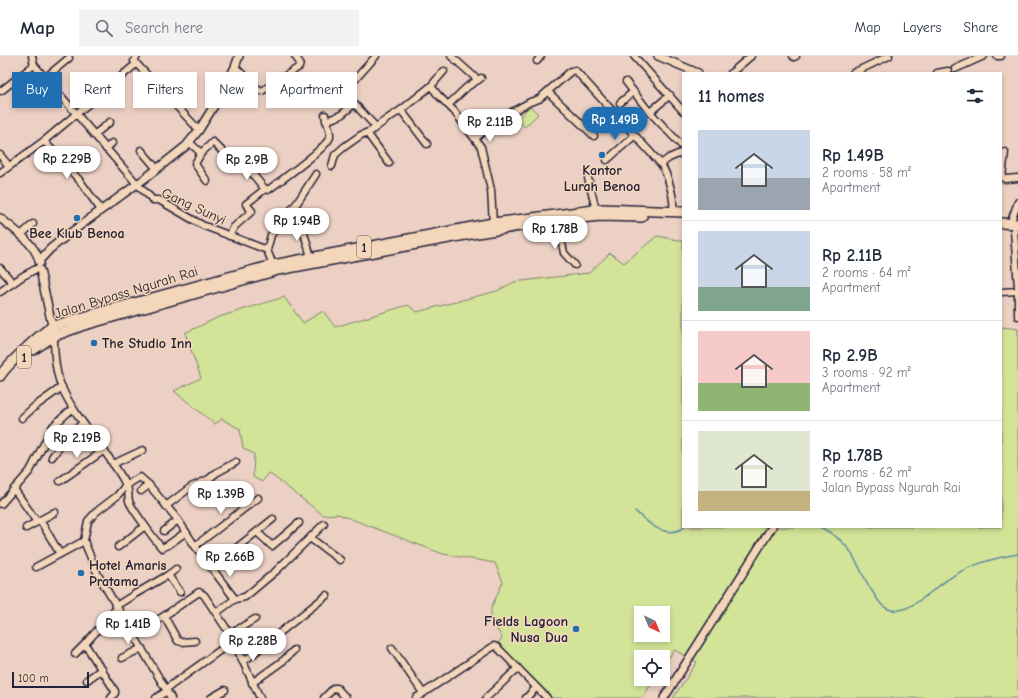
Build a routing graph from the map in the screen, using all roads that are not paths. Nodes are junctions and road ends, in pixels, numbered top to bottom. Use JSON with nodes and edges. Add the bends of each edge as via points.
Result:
{"nodes":[{"id":1,"x":32,"y":56,"type":"edge"},
{"id":2,"x":137,"y":56,"type":"edge"},
{"id":3,"x":239,"y":56,"type":"edge"},
{"id":4,"x":295,"y":56,"type":"edge"},
{"id":5,"x":376,"y":56,"type":"edge"},
{"id":6,"x":451,"y":56,"type":"edge"},
{"id":7,"x":634,"y":56,"type":"edge"},
{"id":8,"x":658,"y":56,"type":"edge"},
{"id":9,"x":751,"y":56,"type":"edge"},
{"id":10,"x":889,"y":56,"type":"edge"},
{"id":11,"x":984,"y":56,"type":"edge"},
{"id":12,"x":997,"y":56,"type":"edge"},
{"id":13,"x":1001,"y":56,"type":"edge"},
{"id":14,"x":70,"y":58,"type":"dead end"},
{"id":15,"x":136,"y":64,"type":"junction"},
{"id":16,"x":34,"y":65,"type":"junction"},
{"id":17,"x":235,"y":68,"type":"junction"},
{"id":18,"x":955,"y":69,"type":"dead end"},
{"id":19,"x":444,"y":71,"type":"dead end"},
{"id":20,"x":948,"y":71,"type":"dead end"},
{"id":21,"x":40,"y":72,"type":"edge"},
{"id":22,"x":52,"y":72,"type":"edge"},
{"id":23,"x":696,"y":72,"type":"edge"},
{"id":24,"x":732,"y":72,"type":"edge"},
{"id":25,"x":855,"y":72,"type":"edge"},
{"id":26,"x":942,"y":72,"type":"edge"},
{"id":27,"x":357,"y":77,"type":"edge"},
{"id":28,"x":626,"y":82,"type":"dead end"},
{"id":29,"x":431,"y":86,"type":"junction"},
{"id":30,"x":1,"y":91,"type":"dead end"},
{"id":31,"x":548,"y":92,"type":"junction"},
{"id":32,"x":633,"y":92,"type":"junction"},
{"id":33,"x":670,"y":95,"type":"junction"},
{"id":34,"x":62,"y":98,"type":"edge"},
{"id":35,"x":620,"y":103,"type":"dead end"},
{"id":36,"x":448,"y":105,"type":"junction"},
{"id":37,"x":357,"y":107,"type":"edge"},
{"id":38,"x":349,"y":108,"type":"edge"},
{"id":39,"x":401,"y":110,"type":"junction"},
{"id":40,"x":682,"y":110,"type":"edge"},
{"id":41,"x":650,"y":112,"type":"junction"},
{"id":42,"x":76,"y":114,"type":"junction"},
{"id":43,"x":110,"y":122,"type":"dead end"},
{"id":44,"x":376,"y":127,"type":"junction"},
{"id":45,"x":199,"y":130,"type":"junction"},
{"id":46,"x":367,"y":133,"type":"junction"},
{"id":47,"x":94,"y":135,"type":"junction"},
{"id":48,"x":594,"y":136,"type":"dead end"},
{"id":49,"x":634,"y":136,"type":"junction"},
{"id":50,"x":476,"y":138,"type":"junction"},
{"id":51,"x":44,"y":141,"type":"junction"},
{"id":52,"x":190,"y":142,"type":"junction"},
{"id":53,"x":112,"y":144,"type":"dead end"},
{"id":54,"x":427,"y":144,"type":"dead end"},
{"id":55,"x":682,"y":146,"type":"edge"},
{"id":56,"x":106,"y":149,"type":"junction"},
{"id":57,"x":141,"y":150,"type":"dead end"},
{"id":58,"x":682,"y":152,"type":"edge"},
{"id":59,"x":1005,"y":152,"type":"dead end"},
{"id":60,"x":201,"y":153,"type":"junction"},
{"id":61,"x":0,"y":154,"type":"edge"},
{"id":62,"x":607,"y":160,"type":"dead end"},
{"id":63,"x":389,"y":163,"type":"dead end"},
{"id":64,"x":661,"y":164,"type":"junction"},
{"id":65,"x":9,"y":166,"type":"junction"},
{"id":66,"x":332,"y":166,"type":"dead end"},
{"id":67,"x":157,"y":169,"type":"junction"},
{"id":68,"x":0,"y":172,"type":"edge"},
{"id":69,"x":316,"y":174,"type":"dead end"},
{"id":70,"x":588,"y":178,"type":"dead end"},
{"id":71,"x":1018,"y":178,"type":"edge"},
{"id":72,"x":207,"y":182,"type":"dead end"},
{"id":73,"x":137,"y":184,"type":"junction"},
{"id":74,"x":265,"y":189,"type":"junction"},
{"id":75,"x":1018,"y":202,"type":"edge"},
{"id":76,"x":101,"y":210,"type":"junction"},
{"id":77,"x":596,"y":210,"type":"junction"},
{"id":78,"x":673,"y":212,"type":"junction"},
{"id":79,"x":682,"y":212,"type":"edge"},
{"id":80,"x":0,"y":218,"type":"edge"},
{"id":81,"x":682,"y":218,"type":"edge"},
{"id":82,"x":552,"y":221,"type":"junction"},
{"id":83,"x":301,"y":223,"type":"dead end"},
{"id":84,"x":493,"y":223,"type":"junction"},
{"id":85,"x":32,"y":224,"type":"dead end"},
{"id":86,"x":1012,"y":225,"type":"edge"},
{"id":87,"x":1002,"y":229,"type":"edge"},
{"id":88,"x":21,"y":235,"type":"junction"},
{"id":89,"x":229,"y":236,"type":"junction"},
{"id":90,"x":267,"y":250,"type":"junction"},
{"id":91,"x":311,"y":257,"type":"junction"},
{"id":92,"x":273,"y":265,"type":"junction"},
{"id":93,"x":575,"y":265,"type":"dead end"},
{"id":94,"x":39,"y":266,"type":"junction"},
{"id":95,"x":0,"y":268,"type":"edge"},
{"id":96,"x":13,"y":283,"type":"junction"},
{"id":97,"x":206,"y":287,"type":"junction"},
{"id":98,"x":1018,"y":290,"type":"edge"},
{"id":99,"x":0,"y":292,"type":"edge"},
{"id":100,"x":1002,"y":292,"type":"edge"},
{"id":101,"x":1018,"y":316,"type":"edge"},
{"id":102,"x":53,"y":332,"type":"junction"},
{"id":103,"x":4,"y":364,"type":"dead end"},
{"id":104,"x":0,"y":376,"type":"edge"},
{"id":105,"x":0,"y":383,"type":"edge"},
{"id":106,"x":62,"y":388,"type":"junction"},
{"id":107,"x":73,"y":408,"type":"junction"},
{"id":108,"x":22,"y":418,"type":"dead end"},
{"id":109,"x":83,"y":423,"type":"junction"},
{"id":110,"x":143,"y":450,"type":"dead end"},
{"id":111,"x":103,"y":451,"type":"junction"},
{"id":112,"x":52,"y":457,"type":"dead end"},
{"id":113,"x":236,"y":462,"type":"dead end"},
{"id":114,"x":113,"y":464,"type":"junction"},
{"id":115,"x":60,"y":481,"type":"dead end"},
{"id":116,"x":149,"y":485,"type":"junction"},
{"id":117,"x":126,"y":486,"type":"junction"},
{"id":118,"x":14,"y":489,"type":"junction"},
{"id":119,"x":141,"y":491,"type":"dead end"},
{"id":120,"x":258,"y":498,"type":"dead end"},
{"id":121,"x":1,"y":504,"type":"edge"},
{"id":122,"x":166,"y":506,"type":"junction"},
{"id":123,"x":55,"y":512,"type":"dead end"},
{"id":124,"x":273,"y":519,"type":"dead end"},
{"id":125,"x":178,"y":520,"type":"junction"},
{"id":126,"x":39,"y":521,"type":"junction"},
{"id":127,"x":299,"y":523,"type":"dead end"},
{"id":128,"x":324,"y":524,"type":"dead end"},
{"id":129,"x":145,"y":526,"type":"junction"},
{"id":130,"x":26,"y":528,"type":"dead end"},
{"id":131,"x":772,"y":528,"type":"edge"},
{"id":132,"x":164,"y":531,"type":"dead end"},
{"id":133,"x":186,"y":532,"type":"junction"},
{"id":134,"x":257,"y":532,"type":"junction"},
{"id":135,"x":310,"y":538,"type":"junction"},
{"id":136,"x":84,"y":541,"type":"junction"},
{"id":137,"x":194,"y":546,"type":"junction"},
{"id":138,"x":118,"y":547,"type":"dead end"},
{"id":139,"x":60,"y":554,"type":"junction"},
{"id":140,"x":340,"y":560,"type":"dead end"},
{"id":141,"x":36,"y":567,"type":"dead end"},
{"id":142,"x":211,"y":568,"type":"junction"},
{"id":143,"x":176,"y":569,"type":"dead end"},
{"id":144,"x":168,"y":575,"type":"junction"},
{"id":145,"x":180,"y":592,"type":"dead end"},
{"id":146,"x":327,"y":595,"type":"dead end"},
{"id":147,"x":235,"y":599,"type":"junction"},
{"id":148,"x":117,"y":607,"type":"junction"},
{"id":149,"x":216,"y":613,"type":"junction"},
{"id":150,"x":164,"y":616,"type":"junction"},
{"id":151,"x":255,"y":619,"type":"dead end"},
{"id":152,"x":134,"y":634,"type":"junction"},
{"id":153,"x":230,"y":634,"type":"junction"},
{"id":154,"x":195,"y":641,"type":"dead end"},
{"id":155,"x":233,"y":641,"type":"junction"},
{"id":156,"x":85,"y":644,"type":"junction"},
{"id":157,"x":142,"y":648,"type":"junction"},
{"id":158,"x":392,"y":648,"type":"dead end"},
{"id":159,"x":294,"y":650,"type":"dead end"},
{"id":160,"x":75,"y":654,"type":"dead end"},
{"id":161,"x":122,"y":658,"type":"dead end"},
{"id":162,"x":243,"y":662,"type":"junction"},
{"id":163,"x":518,"y":668,"type":"junction"},
{"id":164,"x":102,"y":669,"type":"junction"},
{"id":165,"x":87,"y":680,"type":"dead end"},
{"id":166,"x":252,"y":683,"type":"junction"},
{"id":167,"x":536,"y":688,"type":"junction"},
{"id":168,"x":166,"y":690,"type":"junction"},
{"id":169,"x":225,"y":690,"type":"dead end"},
{"id":170,"x":423,"y":693,"type":"junction"},
{"id":171,"x":110,"y":698,"type":"edge"},
{"id":172,"x":156,"y":698,"type":"edge"},
{"id":173,"x":170,"y":698,"type":"edge"},
{"id":174,"x":211,"y":698,"type":"edge"},
{"id":175,"x":260,"y":698,"type":"edge"},
{"id":176,"x":324,"y":698,"type":"edge"},
{"id":177,"x":346,"y":698,"type":"edge"},
{"id":178,"x":416,"y":698,"type":"edge"},
{"id":179,"x":486,"y":698,"type":"edge"},
{"id":180,"x":526,"y":698,"type":"edge"},
{"id":181,"x":546,"y":698,"type":"edge"},
{"id":182,"x":664,"y":698,"type":"edge"}],
"edges":[{"from":1,"to":16,"type":"street"},
{"from":2,"to":15,"type":"street","via":[[134,61]]},
{"from":3,"to":17,"type":"main road"},
{"from":4,"to":17,"type":"street","via":[[300,67],[262,91]]},
{"from":5,"to":27,"type":"street"},
{"from":6,"to":36,"type":"street","via":[[480,79]]},
{"from":7,"to":33,"type":"street"},
{"from":8,"to":23,"type":"main road"},
{"from":9,"to":24,"type":"street"},
{"from":10,"to":25,"type":"street"},
{"from":11,"to":18,"type":"street"},
{"from":12,"to":13,"type":"street"},
{"from":14,"to":22,"type":"street"},
{"from":15,"to":42,"type":"street"},
{"from":15,"to":45,"type":"street"},
{"from":16,"to":21,"type":"street","name":"Gang Sunyi"},
{"from":16,"to":30,"type":"street"},
{"from":17,"to":45,"type":"main road"},
{"from":19,"to":29,"type":"street"},
{"from":20,"to":26,"type":"street"},
{"from":28,"to":32,"type":"street"},
{"from":29,"to":36,"type":"street"},
{"from":29,"to":39,"type":"street"},
{"from":31,"to":48,"type":"street"},
{"from":31,"to":49,"type":"street","via":[[575,70]]},
{"from":31,"to":50,"type":"street","via":[[494,122]]},
{"from":32,"to":35,"type":"street"},
{"from":32,"to":41,"type":"street"},
{"from":33,"to":40,"type":"street"},
{"from":33,"to":41,"type":"street"},
{"from":34,"to":42,"type":"street","name":"Gang Sunyi"},
{"from":36,"to":50,"type":"street"},
{"from":37,"to":44,"type":"street"},
{"from":38,"to":74,"type":"street","via":[[341,115],[325,118],[330,137],[320,149],[268,190]]},
{"from":39,"to":44,"type":"street"},
{"from":39,"to":54,"type":"street"},
{"from":41,"to":55,"type":"street"},
{"from":42,"to":47,"type":"street","name":"Gang Sunyi"},
{"from":42,"to":51,"type":"street"},
{"from":43,"to":47,"type":"street"},
{"from":44,"to":46,"type":"street"},
{"from":45,"to":52,"type":"main road"},
{"from":46,"to":63,"type":"street"},
{"from":46,"to":66,"type":"street","via":[[344,146],[335,155]]},
{"from":47,"to":56,"type":"street","name":"Gang Sunyi"},
{"from":49,"to":62,"type":"street"},
{"from":49,"to":64,"type":"street"},
{"from":50,"to":84,"type":"street","via":[[484,154],[493,207]]},
{"from":51,"to":65,"type":"street"},
{"from":51,"to":76,"type":"street","via":[[80,181]]},
{"from":52,"to":60,"type":"street"},
{"from":52,"to":67,"type":"main road"},
{"from":53,"to":56,"type":"street"},
{"from":56,"to":73,"type":"street","name":"Gang Sunyi"},
{"from":57,"to":67,"type":"street"},
{"from":58,"to":64,"type":"street"},
{"from":59,"to":71,"type":"street","via":[[1002,177]]},
{"from":60,"to":72,"type":"street","via":[[195,164]]},
{"from":60,"to":74,"type":"street","via":[[213,142],[225,154],[250,171]]},
{"from":61,"to":65,"type":"street"},
{"from":64,"to":78,"type":"street","via":[[667,174]]},
{"from":65,"to":68,"type":"street"},
{"from":67,"to":73,"type":"main road"},
{"from":69,"to":90,"type":"street","via":[[273,233]]},
{"from":70,"to":77,"type":"street"},
{"from":73,"to":76,"type":"main road"},
{"from":73,"to":89,"type":"street","name":"Gang Sunyi","via":[[153,200],[159,200],[188,218]]},
{"from":74,"to":89,"type":"street","via":[[246,204],[252,211],[234,227]]},
{"from":75,"to":86,"type":"street"},
{"from":76,"to":94,"type":"main road","via":[[50,249]]},
{"from":77,"to":78,"type":"highway","name":"Jalan Bypass Ngurah Rai","number":"1"},
{"from":77,"to":84,"type":"highway","name":"Jalan Bypass Ngurah Rai","number":"1"},
{"from":78,"to":79,"type":"highway","name":"Jalan Bypass Ngurah Rai","number":"1"},
{"from":80,"to":88,"type":"main road"},
{"from":81,"to":82,"type":"highway","name":"Jalan Bypass Ngurah Rai","number":"1","via":[[600,216]]},
{"from":82,"to":93,"type":"street","via":[[560,234],[564,252]]},
{"from":82,"to":97,"type":"highway","name":"Jalan Bypass Ngurah Rai","number":"1","via":[[278,270]]},
{"from":83,"to":91,"type":"street"},
{"from":84,"to":91,"type":"highway","name":"Jalan Bypass Ngurah Rai","number":"1"},
{"from":85,"to":88,"type":"street"},
{"from":86,"to":87,"type":"highway"},
{"from":86,"to":98,"type":"street"},
{"from":88,"to":94,"type":"main road","via":[[35,251]]},
{"from":89,"to":90,"type":"street","name":"Gang Sunyi"},
{"from":90,"to":92,"type":"street"},
{"from":91,"to":92,"type":"highway","name":"Jalan Bypass Ngurah Rai","number":"1"},
{"from":92,"to":97,"type":"highway","name":"Jalan Bypass Ngurah Rai","number":"1"},
{"from":94,"to":96,"type":"street"},
{"from":94,"to":102,"type":"main road"},
{"from":95,"to":96,"type":"street"},
{"from":96,"to":99,"type":"street"},
{"from":97,"to":102,"type":"highway","name":"Jalan Bypass Ngurah Rai","number":"1","via":[[81,326]]},
{"from":98,"to":100,"type":"street"},
{"from":98,"to":101,"type":"street"},
{"from":102,"to":103,"type":"street","via":[[47,326]]},
{"from":102,"to":104,"type":"highway","number":"1","via":[[22,353]]},
{"from":102,"to":105,"type":"highway","number":"1","via":[[8,372]]},
{"from":102,"to":106,"type":"street","via":[[55,362]]},
{"from":106,"to":107,"type":"street"},
{"from":106,"to":108,"type":"street"},
{"from":107,"to":109,"type":"street"},
{"from":107,"to":118,"type":"street","via":[[53,426],[30,471]]},
{"from":109,"to":111,"type":"street"},
{"from":109,"to":112,"type":"street","via":[[69,434]]},
{"from":110,"to":114,"type":"street"},
{"from":111,"to":114,"type":"street"},
{"from":111,"to":115,"type":"street"},
{"from":113,"to":122,"type":"street","via":[[191,487]]},
{"from":114,"to":117,"type":"street"},
{"from":116,"to":117,"type":"street","via":[[140,477]]},
{"from":116,"to":119,"type":"street"},
{"from":116,"to":122,"type":"street"},
{"from":117,"to":129,"type":"street","via":[[129,502]]},
{"from":117,"to":136,"type":"street","via":[[88,521]]},
{"from":118,"to":121,"type":"street"},
{"from":118,"to":126,"type":"street"},
{"from":120,"to":137,"type":"street"},
{"from":122,"to":125,"type":"street"},
{"from":123,"to":126,"type":"street"},
{"from":124,"to":134,"type":"street"},
{"from":125,"to":132,"type":"street"},
{"from":125,"to":133,"type":"street"},
{"from":126,"to":130,"type":"street"},
{"from":126,"to":139,"type":"street"},
{"from":127,"to":134,"type":"street","via":[[272,546]]},
{"from":128,"to":135,"type":"street"},
{"from":129,"to":133,"type":"street","via":[[162,548]]},
{"from":129,"to":138,"type":"street"},
{"from":131,"to":182,"type":"main road"},
{"from":133,"to":137,"type":"street"},
{"from":134,"to":142,"type":"street"},
{"from":135,"to":140,"type":"street"},
{"from":135,"to":147,"type":"street","via":[[245,597]]},
{"from":136,"to":139,"type":"street"},
{"from":136,"to":148,"type":"street","via":[[98,575]]},
{"from":137,"to":142,"type":"street"},
{"from":139,"to":141,"type":"street"},
{"from":142,"to":147,"type":"street"},
{"from":143,"to":144,"type":"street"},
{"from":144,"to":145,"type":"street"},
{"from":144,"to":148,"type":"street","via":[[129,597]]},
{"from":146,"to":162,"type":"street"},
{"from":147,"to":149,"type":"street"},
{"from":148,"to":152,"type":"street"},
{"from":148,"to":156,"type":"street"},
{"from":149,"to":150,"type":"street","via":[[204,594],[199,592]]},
{"from":149,"to":153,"type":"street"},
{"from":150,"to":152,"type":"street"},
{"from":150,"to":154,"type":"street","via":[[178,641]]},
{"from":151,"to":153,"type":"street"},
{"from":152,"to":157,"type":"street"},
{"from":153,"to":155,"type":"street"},
{"from":155,"to":162,"type":"street"},
{"from":155,"to":168,"type":"street"},
{"from":156,"to":160,"type":"street"},
{"from":156,"to":164,"type":"street"},
{"from":157,"to":161,"type":"street"},
{"from":157,"to":168,"type":"street"},
{"from":158,"to":170,"type":"street"},
{"from":159,"to":166,"type":"street"},
{"from":162,"to":166,"type":"street"},
{"from":163,"to":167,"type":"street"},
{"from":163,"to":170,"type":"street","via":[[494,646]]},
{"from":163,"to":179,"type":"street"},
{"from":164,"to":165,"type":"street"},
{"from":164,"to":171,"type":"street","via":[[115,691]]},
{"from":166,"to":175,"type":"street"},
{"from":167,"to":180,"type":"street"},
{"from":167,"to":181,"type":"street"},
{"from":168,"to":172,"type":"street"},
{"from":168,"to":173,"type":"street"},
{"from":169,"to":174,"type":"street"},
{"from":170,"to":178,"type":"street"},
{"from":176,"to":177,"type":"street","via":[[334,688]]}]}
